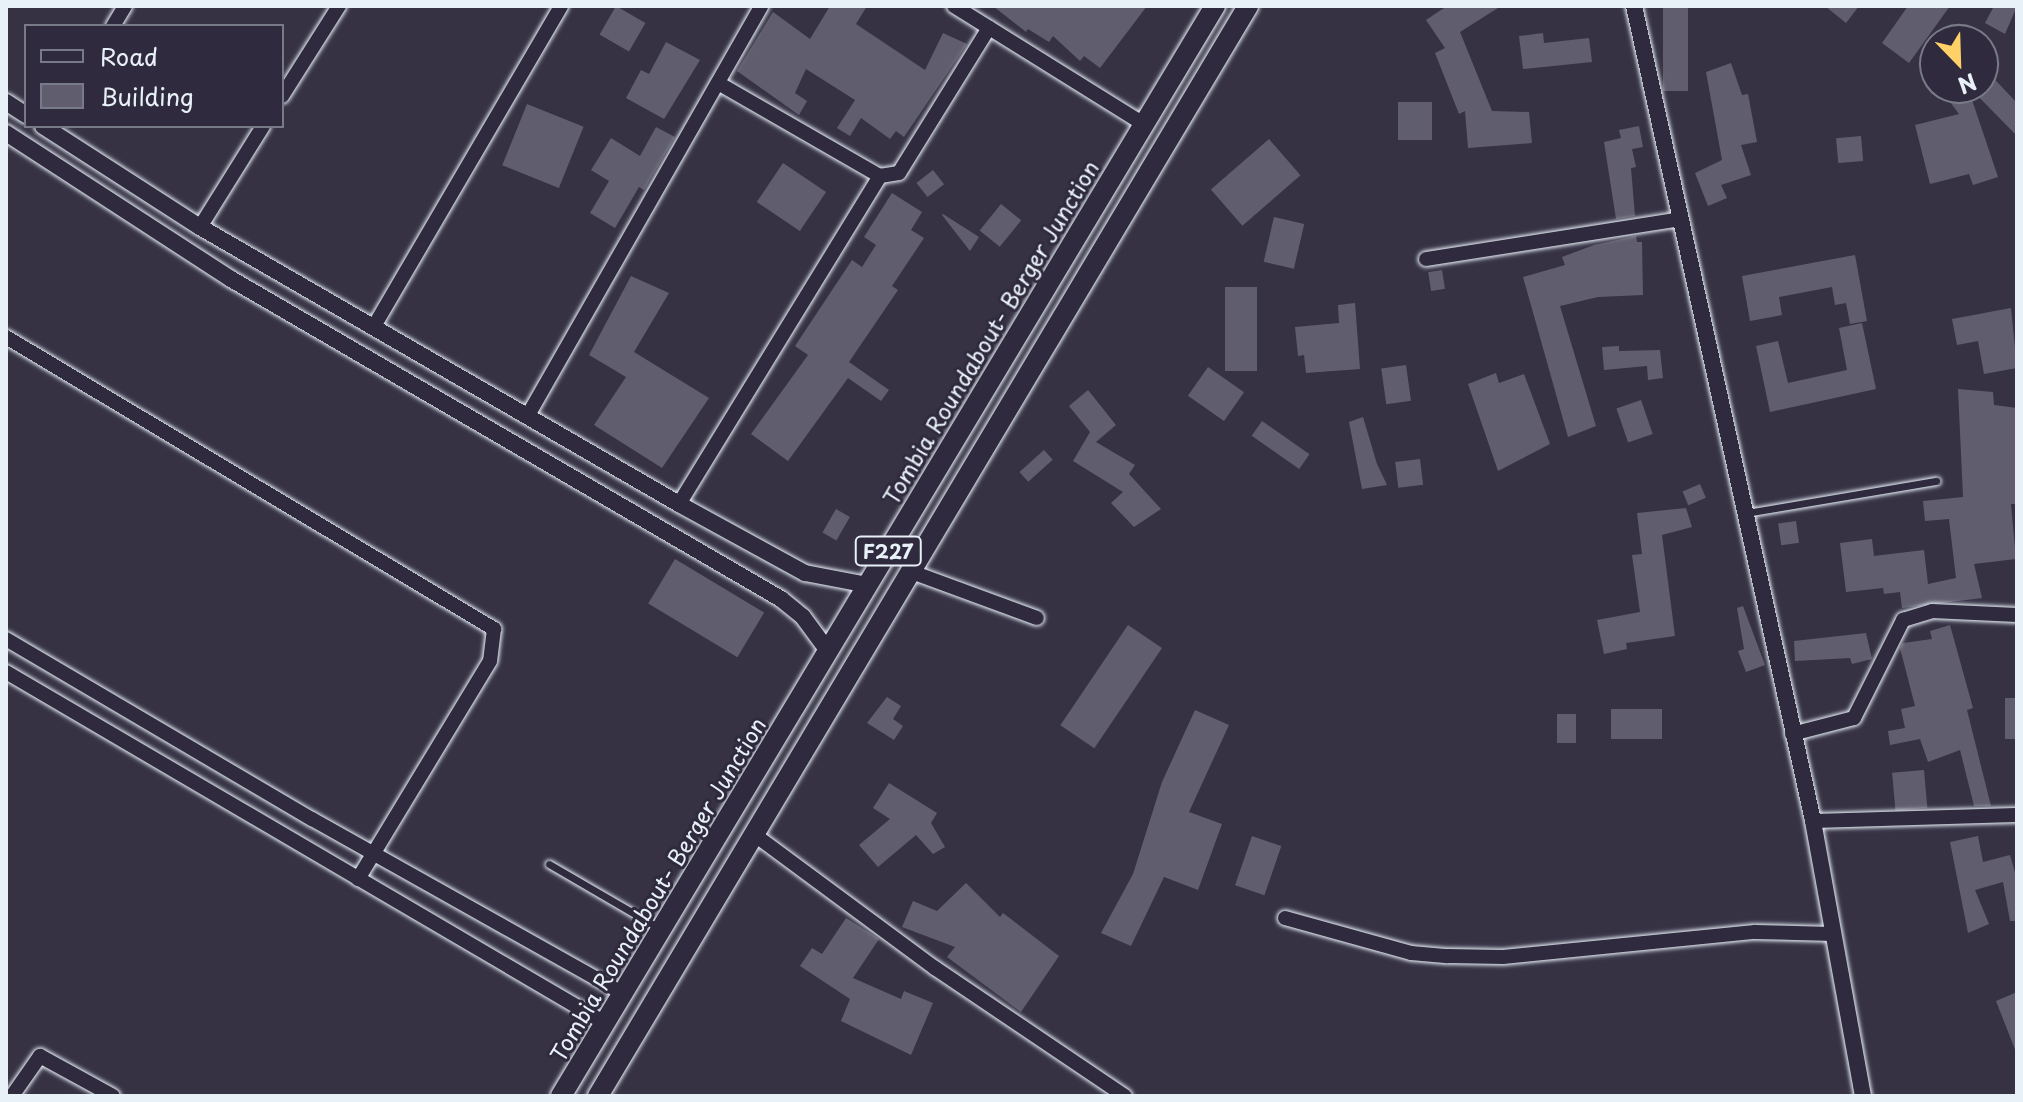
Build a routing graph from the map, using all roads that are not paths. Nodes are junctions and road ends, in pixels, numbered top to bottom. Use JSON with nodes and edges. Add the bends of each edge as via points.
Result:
{"nodes":[{"id":1,"x":125,"y":6,"type":"edge"},
{"id":2,"x":339,"y":6,"type":"edge"},
{"id":3,"x":561,"y":6,"type":"edge"},
{"id":4,"x":761,"y":6,"type":"edge"},
{"id":5,"x":954,"y":6,"type":"edge"},
{"id":6,"x":1248,"y":6,"type":"edge"},
{"id":7,"x":1634,"y":6,"type":"edge"},
{"id":8,"x":1212,"y":7,"type":"edge"},
{"id":9,"x":114,"y":24,"type":"edge"},
{"id":10,"x":989,"y":28,"type":"junction"},
{"id":11,"x":718,"y":83,"type":"junction"},
{"id":12,"x":284,"y":93,"type":"edge"},
{"id":13,"x":6,"y":102,"type":"edge"},
{"id":14,"x":24,"y":114,"type":"edge"},
{"id":15,"x":1142,"y":123,"type":"junction"},
{"id":16,"x":49,"y":128,"type":"edge"},
{"id":17,"x":262,"y":128,"type":"edge"},
{"id":18,"x":6,"y":133,"type":"edge"},
{"id":19,"x":880,"y":176,"type":"junction"},
{"id":20,"x":1680,"y":219,"type":"junction"},
{"id":21,"x":200,"y":227,"type":"junction"},
{"id":22,"x":1426,"y":259,"type":"dead end"},
{"id":23,"x":277,"y":272,"type":"junction"},
{"id":24,"x":261,"y":296,"type":"junction"},
{"id":25,"x":373,"y":328,"type":"junction"},
{"id":26,"x":6,"y":337,"type":"edge"},
{"id":27,"x":527,"y":417,"type":"junction"},
{"id":28,"x":1936,"y":481,"type":"dead end"},
{"id":29,"x":679,"y":504,"type":"junction"},
{"id":30,"x":1746,"y":513,"type":"junction"},
{"id":31,"x":912,"y":572,"type":"junction"},
{"id":32,"x":868,"y":585,"type":"junction"},
{"id":33,"x":2017,"y":615,"type":"edge"},
{"id":34,"x":1037,"y":618,"type":"dead end"},
{"id":35,"x":6,"y":639,"type":"edge"},
{"id":36,"x":828,"y":651,"type":"junction"},
{"id":37,"x":6,"y":672,"type":"edge"},
{"id":38,"x":1792,"y":734,"type":"junction"},
{"id":39,"x":2017,"y":815,"type":"edge"},
{"id":40,"x":1813,"y":821,"type":"junction"},
{"id":41,"x":755,"y":835,"type":"junction"},
{"id":42,"x":373,"y":854,"type":"junction"},
{"id":43,"x":549,"y":864,"type":"dead end"},
{"id":44,"x":358,"y":879,"type":"junction"},
{"id":45,"x":1285,"y":918,"type":"dead end"},
{"id":46,"x":661,"y":930,"type":"junction"},
{"id":47,"x":1833,"y":934,"type":"junction"},
{"id":48,"x":622,"y":993,"type":"junction"},
{"id":49,"x":605,"y":1023,"type":"junction"},
{"id":50,"x":12,"y":1096,"type":"edge"},
{"id":51,"x":113,"y":1096,"type":"edge"},
{"id":52,"x":561,"y":1096,"type":"edge"},
{"id":53,"x":598,"y":1096,"type":"edge"},
{"id":54,"x":1125,"y":1096,"type":"edge"},
{"id":55,"x":1863,"y":1096,"type":"edge"}],
"edges":[{"from":1,"to":9,"type":"street"},
{"from":2,"to":12,"type":"street"},
{"from":3,"to":25,"type":"street"},
{"from":4,"to":11,"type":"street"},
{"from":5,"to":10,"type":"street"},
{"from":6,"to":31,"type":"main road","number":"F227"},
{"from":7,"to":20,"type":"street"},
{"from":8,"to":15,"type":"main road","name":"Tombia Roundabout- Berger Junction","number":"F227"},
{"from":10,"to":15,"type":"street"},
{"from":10,"to":19,"type":"street","via":[[899,173]]},
{"from":11,"to":19,"type":"street"},
{"from":11,"to":27,"type":"street"},
{"from":13,"to":14,"type":"street"},
{"from":15,"to":32,"type":"main road","name":"Tombia Roundabout- Berger Junction","number":"F227"},
{"from":16,"to":21,"type":"street"},
{"from":17,"to":21,"type":"street"},
{"from":18,"to":24,"type":"street"},
{"from":19,"to":29,"type":"street"},
{"from":20,"to":22,"type":"street"},
{"from":20,"to":30,"type":"street"},
{"from":21,"to":23,"type":"street"},
{"from":23,"to":24,"type":"street"},
{"from":23,"to":25,"type":"street"},
{"from":24,"to":36,"type":"street","via":[[781,599],[803,617]]},
{"from":25,"to":27,"type":"street"},
{"from":26,"to":42,"type":"street","via":[[494,629],[490,661]]},
{"from":27,"to":29,"type":"street"},
{"from":28,"to":30,"type":"lane"},
{"from":29,"to":32,"type":"street","via":[[805,573]]},
{"from":30,"to":38,"type":"street"},
{"from":31,"to":34,"type":"street"},
{"from":31,"to":41,"type":"main road","number":"F227"},
{"from":32,"to":36,"type":"main road","name":"Tombia Roundabout- Berger Junction","number":"F227"},
{"from":33,"to":38,"type":"street","via":[[1932,611],[1903,620],[1854,718]]},
{"from":35,"to":42,"type":"street"},
{"from":36,"to":46,"type":"main road","name":"Tombia Roundabout- Berger Junction","number":"F227"},
{"from":37,"to":44,"type":"street"},
{"from":38,"to":40,"type":"street"},
{"from":39,"to":40,"type":"street"},
{"from":40,"to":47,"type":"street"},
{"from":41,"to":53,"type":"main road","number":"F227"},
{"from":41,"to":54,"type":"street","via":[[935,968]]},
{"from":42,"to":44,"type":"street"},
{"from":42,"to":48,"type":"street"},
{"from":43,"to":46,"type":"lane"},
{"from":44,"to":49,"type":"street"},
{"from":45,"to":47,"type":"street","via":[[1411,953],[1448,956],[1503,957],[1755,932]]},
{"from":46,"to":48,"type":"main road","name":"Tombia Roundabout- Berger Junction","number":"F227"},
{"from":47,"to":55,"type":"street"},
{"from":48,"to":49,"type":"main road","name":"Tombia Roundabout- Berger Junction","number":"F227"},
{"from":49,"to":52,"type":"main road","name":"Tombia Roundabout- Berger Junction","number":"F227"},
{"from":50,"to":51,"type":"street","via":[[40,1056]]}]}
